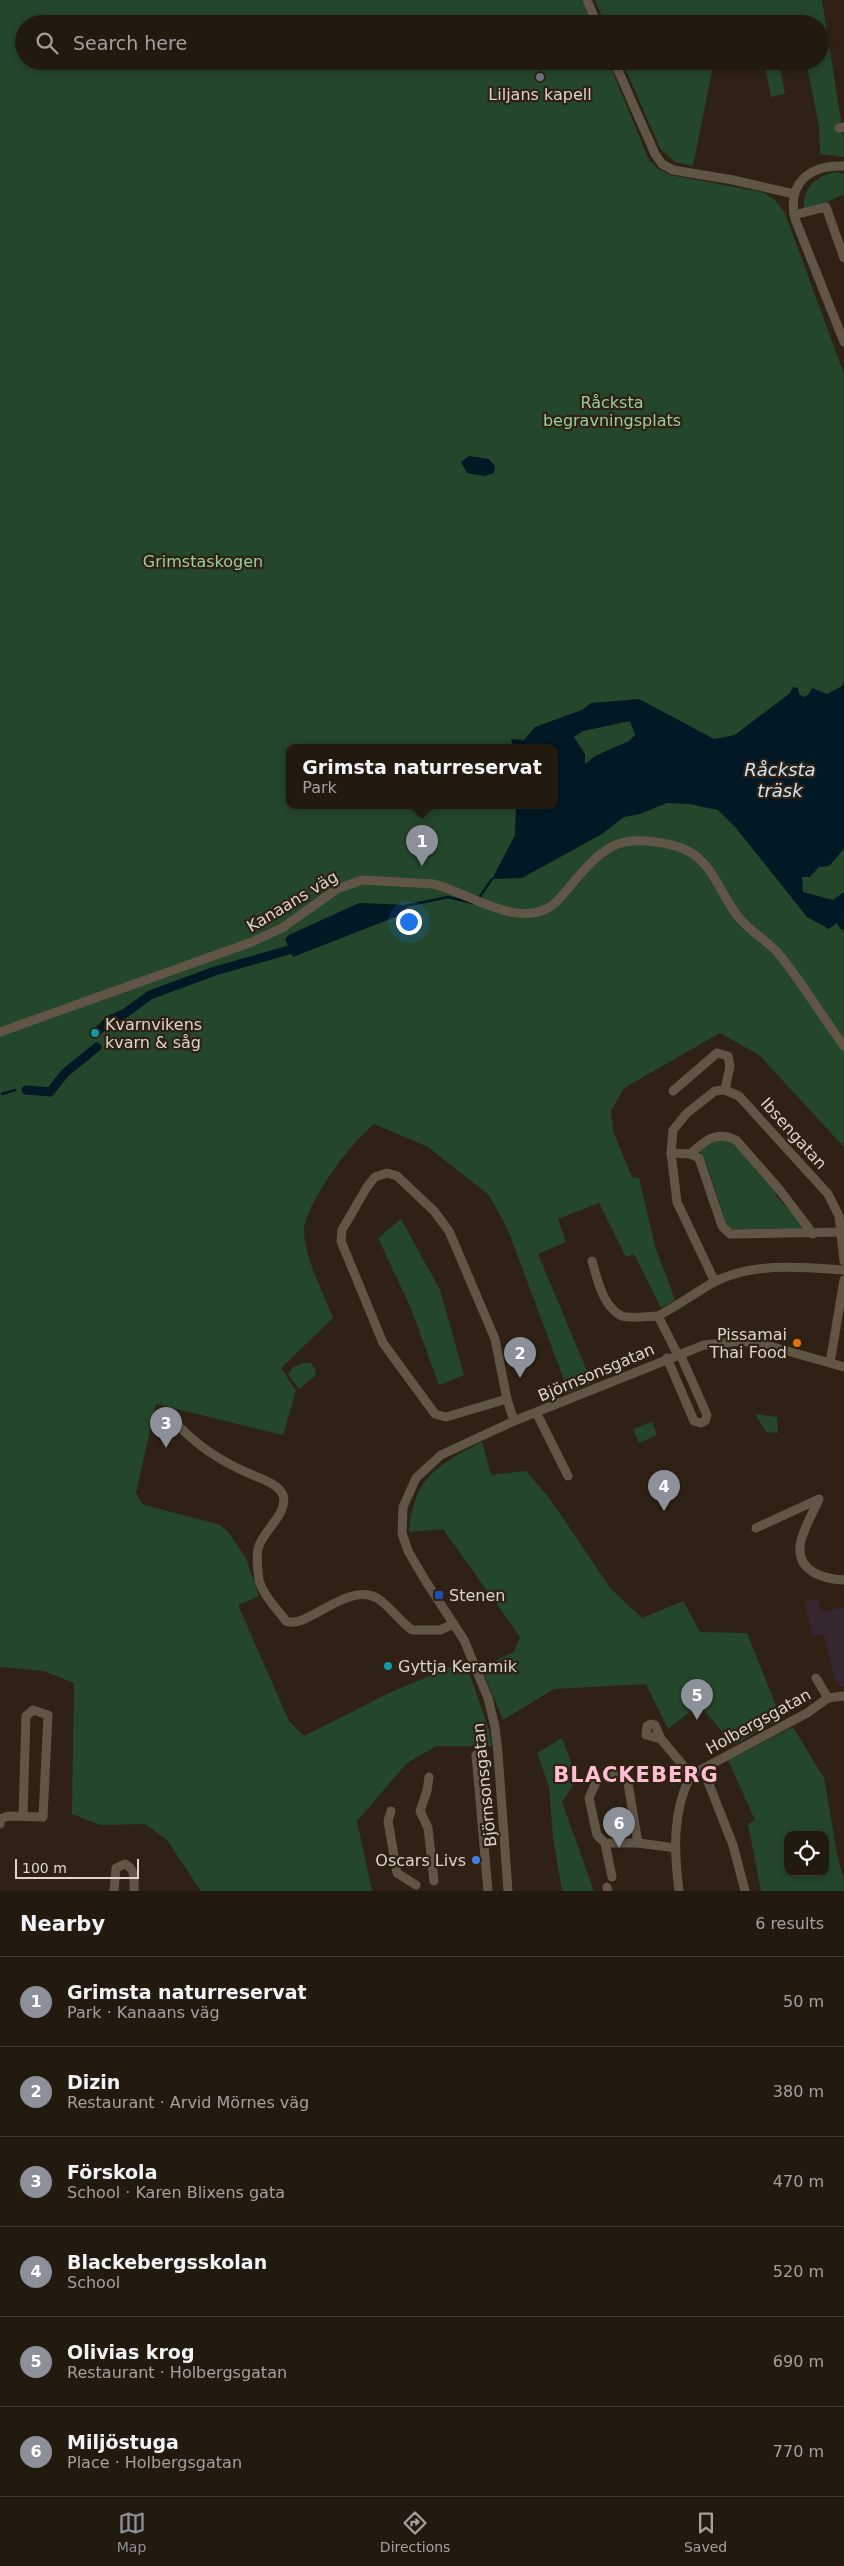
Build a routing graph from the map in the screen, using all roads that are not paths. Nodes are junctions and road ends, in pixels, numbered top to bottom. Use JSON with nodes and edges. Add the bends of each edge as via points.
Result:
{"nodes":[{"id":1,"x":587,"y":0,"type":"edge"},
{"id":2,"x":593,"y":15,"type":"edge"},
{"id":3,"x":618,"y":70,"type":"edge"},
{"id":4,"x":844,"y":166,"type":"edge"},
{"id":5,"x":794,"y":194,"type":"junction"},
{"id":6,"x":794,"y":216,"type":"junction"},
{"id":7,"x":844,"y":258,"type":"edge"},
{"id":8,"x":844,"y":342,"type":"edge"},
{"id":9,"x":0,"y":1032,"type":"edge"},
{"id":10,"x":844,"y":1046,"type":"edge"},
{"id":11,"x":725,"y":1090,"type":"junction"},
{"id":12,"x":673,"y":1091,"type":"dead end"},
{"id":13,"x":672,"y":1153,"type":"junction"},
{"id":14,"x":690,"y":1154,"type":"junction"},
{"id":15,"x":842,"y":1232,"type":"junction"},
{"id":16,"x":813,"y":1234,"type":"junction"},
{"id":17,"x":592,"y":1261,"type":"dead end"},
{"id":18,"x":844,"y":1261,"type":"edge"},
{"id":19,"x":844,"y":1270,"type":"edge"},
{"id":20,"x":844,"y":1280,"type":"edge"},
{"id":21,"x":715,"y":1282,"type":"junction"},
{"id":22,"x":658,"y":1316,"type":"junction"},
{"id":23,"x":679,"y":1355,"type":"junction"},
{"id":24,"x":667,"y":1358,"type":"junction"},
{"id":25,"x":830,"y":1363,"type":"junction"},
{"id":26,"x":844,"y":1367,"type":"edge"},
{"id":27,"x":507,"y":1399,"type":"junction"},
{"id":28,"x":537,"y":1414,"type":"junction"},
{"id":29,"x":172,"y":1418,"type":"dead end"},
{"id":30,"x":514,"y":1421,"type":"junction"},
{"id":31,"x":568,"y":1476,"type":"dead end"},
{"id":32,"x":756,"y":1528,"type":"dead end"},
{"id":33,"x":844,"y":1580,"type":"edge"},
{"id":34,"x":454,"y":1624,"type":"junction"},
{"id":35,"x":816,"y":1678,"type":"dead end"},
{"id":36,"x":844,"y":1696,"type":"edge"},
{"id":37,"x":828,"y":1698,"type":"junction"},
{"id":38,"x":661,"y":1739,"type":"dead end"},
{"id":39,"x":476,"y":1755,"type":"dead end"},
{"id":40,"x":703,"y":1768,"type":"junction"},
{"id":41,"x":691,"y":1775,"type":"junction"},
{"id":42,"x":429,"y":1777,"type":"dead end"},
{"id":43,"x":392,"y":1811,"type":"dead end"},
{"id":44,"x":23,"y":1816,"type":"junction"},
{"id":45,"x":0,"y":1824,"type":"edge"},
{"id":46,"x":605,"y":1843,"type":"junction"},
{"id":47,"x":638,"y":1843,"type":"junction"},
{"id":48,"x":676,"y":1848,"type":"junction"},
{"id":49,"x":612,"y":1877,"type":"dead end"},
{"id":50,"x":434,"y":1880,"type":"dead end"},
{"id":51,"x":416,"y":1885,"type":"dead end"},
{"id":52,"x":114,"y":1891,"type":"edge"},
{"id":53,"x":134,"y":1891,"type":"edge"},
{"id":54,"x":488,"y":1891,"type":"edge"},
{"id":55,"x":508,"y":1891,"type":"edge"},
{"id":56,"x":678,"y":1891,"type":"edge"},
{"id":57,"x":745,"y":1891,"type":"edge"}],
"edges":[{"from":1,"to":2,"type":"street"},
{"from":3,"to":5,"type":"street","via":[[662,164],[673,170]]},
{"from":4,"to":5,"type":"street","via":[[823,167],[811,173],[795,188]]},
{"from":5,"to":6,"type":"street"},
{"from":6,"to":7,"type":"street","via":[[826,207]]},
{"from":6,"to":8,"type":"street"},
{"from":9,"to":10,"type":"street","name":"Kanaans väg","via":[[252,942],[282,928],[337,888],[362,880],[432,884],[521,914],[542,911],[555,904],[595,860],[613,846],[635,840],[658,842],[690,852],[701,861],[737,916],[779,954]]},
{"from":11,"to":12,"type":"street","via":[[730,1066],[728,1056],[717,1053]]},
{"from":11,"to":13,"type":"street","via":[[715,1091],[687,1113],[673,1130]]},
{"from":11,"to":15,"type":"street","name":"Ibsengatan","via":[[748,1104],[822,1187],[839,1216]]},
{"from":13,"to":14,"type":"street"},
{"from":13,"to":21,"type":"street","via":[[678,1202]]},
{"from":14,"to":16,"type":"street","via":[[711,1136],[728,1136],[736,1140]]},
{"from":14,"to":16,"type":"street","via":[[699,1158],[722,1226],[730,1234]]},
{"from":15,"to":16,"type":"street"},
{"from":15,"to":18,"type":"street","name":"Ibsengatan"},
{"from":17,"to":22,"type":"street","via":[[602,1293],[616,1312],[623,1316]]},
{"from":19,"to":21,"type":"street","via":[[765,1268]]},
{"from":20,"to":25,"type":"street"},
{"from":21,"to":22,"type":"street"},
{"from":22,"to":23,"type":"street"},
{"from":23,"to":24,"type":"street","name":"Björnsonsgatan"},
{"from":23,"to":24,"type":"street","name":"Björnsonsgatan","via":[[707,1415],[701,1424],[694,1421]]},
{"from":23,"to":25,"type":"street","name":"Björnsonsgatan","via":[[704,1345],[741,1341]]},
{"from":24,"to":28,"type":"street","name":"Björnsonsgatan"},
{"from":25,"to":26,"type":"street","name":"Björnsonsgatan"},
{"from":27,"to":27,"type":"street","via":[[440,1417],[383,1343],[341,1241],[342,1230],[375,1177],[386,1173],[397,1176],[434,1211],[449,1231],[495,1339]]},
{"from":27,"to":30,"type":"street"},
{"from":28,"to":30,"type":"street","name":"Björnsonsgatan"},
{"from":28,"to":31,"type":"street","name":"Björnsonsgatan"},
{"from":29,"to":34,"type":"street","via":[[194,1441],[234,1467],[267,1481],[283,1496],[280,1512],[258,1549],[260,1580],[286,1621],[296,1622],[338,1602],[364,1594],[376,1598],[412,1630],[440,1630]]},
{"from":30,"to":34,"type":"street","name":"Björnsonsgatan","via":[[441,1455],[425,1468],[409,1489],[403,1507],[404,1542],[424,1580]]},
{"from":32,"to":33,"type":"street","via":[[819,1499],[800,1546],[801,1557],[815,1574],[826,1579]]},
{"from":34,"to":55,"type":"street","name":"Björnsonsgatan","via":[[479,1674],[495,1727]]},
{"from":35,"to":37,"type":"street","name":"Holbergsgatan"},
{"from":36,"to":37,"type":"street","name":"Holbergsgatan"},
{"from":37,"to":40,"type":"street","name":"Holbergsgatan","via":[[807,1713]]},
{"from":38,"to":41,"type":"street"},
{"from":39,"to":54,"type":"street","name":"Björnsonsgatan"},
{"from":40,"to":41,"type":"street","name":"Holbergsgatan"},
{"from":40,"to":57,"type":"street","name":"Holbergsgatan","via":[[734,1845]]},
{"from":41,"to":48,"type":"street","via":[[676,1816]]},
{"from":42,"to":50,"type":"street","via":[[420,1812],[428,1828]]},
{"from":43,"to":51,"type":"street","via":[[388,1820],[397,1873]]},
{"from":44,"to":44,"type":"street","via":[[26,1716],[33,1710],[48,1715],[43,1817]]},
{"from":44,"to":45,"type":"street","via":[[8,1816],[0,1819]]},
{"from":46,"to":47,"type":"street"},
{"from":46,"to":47,"type":"street","via":[[597,1835],[589,1798],[598,1778],[618,1775],[628,1783]]},
{"from":46,"to":49,"type":"street"},
{"from":47,"to":48,"type":"street"},
{"from":48,"to":56,"type":"street"},
{"from":52,"to":53,"type":"street","via":[[116,1868],[125,1864],[134,1873]]}]}
